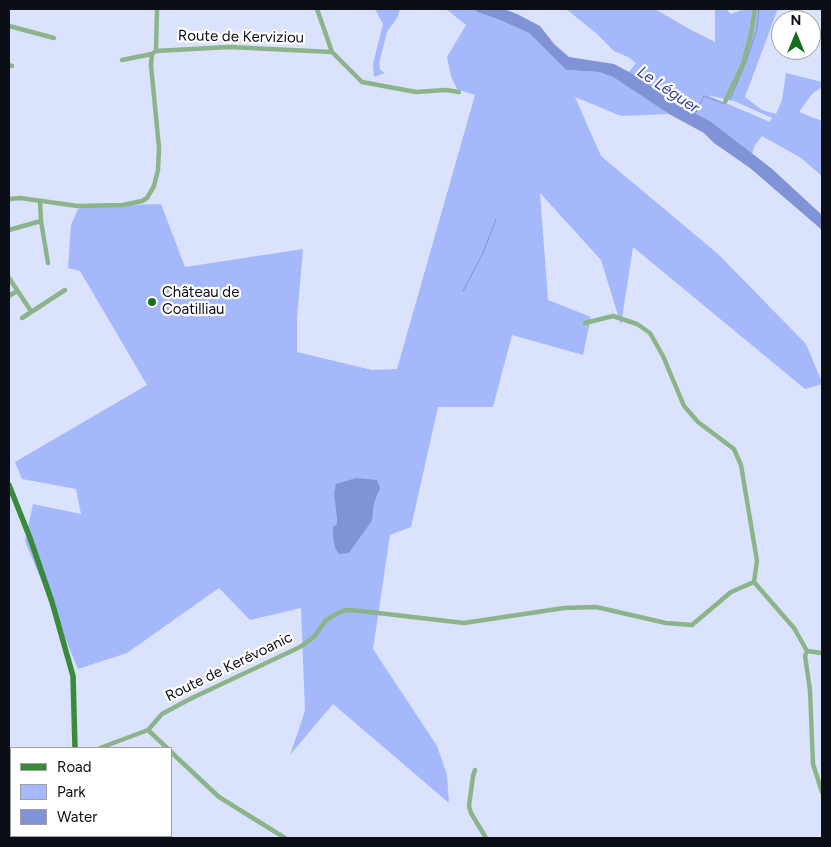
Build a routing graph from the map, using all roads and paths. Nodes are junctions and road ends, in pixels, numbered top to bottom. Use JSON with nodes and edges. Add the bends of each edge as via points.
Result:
{"nodes":[{"id":1,"x":157,"y":9,"type":"edge"},
{"id":2,"x":317,"y":9,"type":"edge"},
{"id":3,"x":754,"y":9,"type":"edge"},
{"id":4,"x":9,"y":26,"type":"edge"},
{"id":5,"x":54,"y":38,"type":"dead end"},
{"id":6,"x":332,"y":52,"type":"junction"},
{"id":7,"x":154,"y":53,"type":"junction"},
{"id":8,"x":122,"y":60,"type":"dead end"},
{"id":9,"x":459,"y":92,"type":"dead end"},
{"id":10,"x":725,"y":102,"type":"dead end"},
{"id":11,"x":9,"y":199,"type":"edge"},
{"id":12,"x":40,"y":202,"type":"junction"},
{"id":13,"x":40,"y":221,"type":"junction"},
{"id":14,"x":9,"y":230,"type":"edge"},
{"id":15,"x":48,"y":263,"type":"dead end"},
{"id":16,"x":9,"y":278,"type":"edge"},
{"id":17,"x":65,"y":290,"type":"dead end"},
{"id":18,"x":17,"y":291,"type":"junction"},
{"id":19,"x":9,"y":296,"type":"edge"},
{"id":20,"x":31,"y":311,"type":"junction"},
{"id":21,"x":22,"y":318,"type":"dead end"},
{"id":22,"x":585,"y":323,"type":"dead end"},
{"id":23,"x":9,"y":485,"type":"edge"},
{"id":24,"x":754,"y":582,"type":"junction"},
{"id":25,"x":807,"y":651,"type":"junction"},
{"id":26,"x":822,"y":653,"type":"edge"},
{"id":27,"x":148,"y":730,"type":"junction"},
{"id":28,"x":75,"y":747,"type":"edge"},
{"id":29,"x":103,"y":747,"type":"edge"},
{"id":30,"x":167,"y":747,"type":"edge"},
{"id":31,"x":172,"y":753,"type":"edge"},
{"id":32,"x":475,"y":770,"type":"dead end"},
{"id":33,"x":822,"y":792,"type":"edge"},
{"id":34,"x":286,"y":838,"type":"edge"},
{"id":35,"x":486,"y":838,"type":"edge"}],
"edges":[{"from":1,"to":7,"type":"street"},
{"from":2,"to":6,"type":"street","name":"Route de Kerviziou"},
{"from":3,"to":10,"type":"street","via":[[743,64]]},
{"from":4,"to":5,"type":"street"},
{"from":6,"to":7,"type":"street","name":"Route de Kerviziou","via":[[238,47]]},
{"from":6,"to":9,"type":"street","via":[[362,82],[416,92]]},
{"from":7,"to":8,"type":"street","name":"Route de Kerviziou"},
{"from":7,"to":12,"type":"street","via":[[151,71],[159,148],[158,170],[147,198],[123,205],[78,206]]},
{"from":11,"to":12,"type":"street"},
{"from":12,"to":13,"type":"street"},
{"from":13,"to":14,"type":"street"},
{"from":13,"to":15,"type":"street"},
{"from":16,"to":18,"type":"street"},
{"from":17,"to":20,"type":"street"},
{"from":18,"to":19,"type":"street"},
{"from":18,"to":20,"type":"street"},
{"from":20,"to":21,"type":"street"},
{"from":22,"to":24,"type":"street","via":[[613,316],[637,324],[650,333],[684,406],[698,422],[734,449],[741,466],[757,561]]},
{"from":23,"to":28,"type":"main road","via":[[50,596],[73,676]]},
{"from":24,"to":25,"type":"street","via":[[794,628]]},
{"from":24,"to":27,"type":"street","name":"Route de Kerévoanic","via":[[731,592],[692,625],[666,623],[596,607],[556,609],[464,623],[347,610],[326,620],[314,637],[300,647],[190,698],[162,714]]},
{"from":25,"to":26,"type":"street"},
{"from":25,"to":33,"type":"street","via":[[813,764]]},
{"from":27,"to":29,"type":"street","name":"Route de Kerévoanic"},
{"from":27,"to":30,"type":"street"},
{"from":31,"to":34,"type":"street","via":[[219,797]]},
{"from":32,"to":35,"type":"street","via":[[469,806]]}]}
